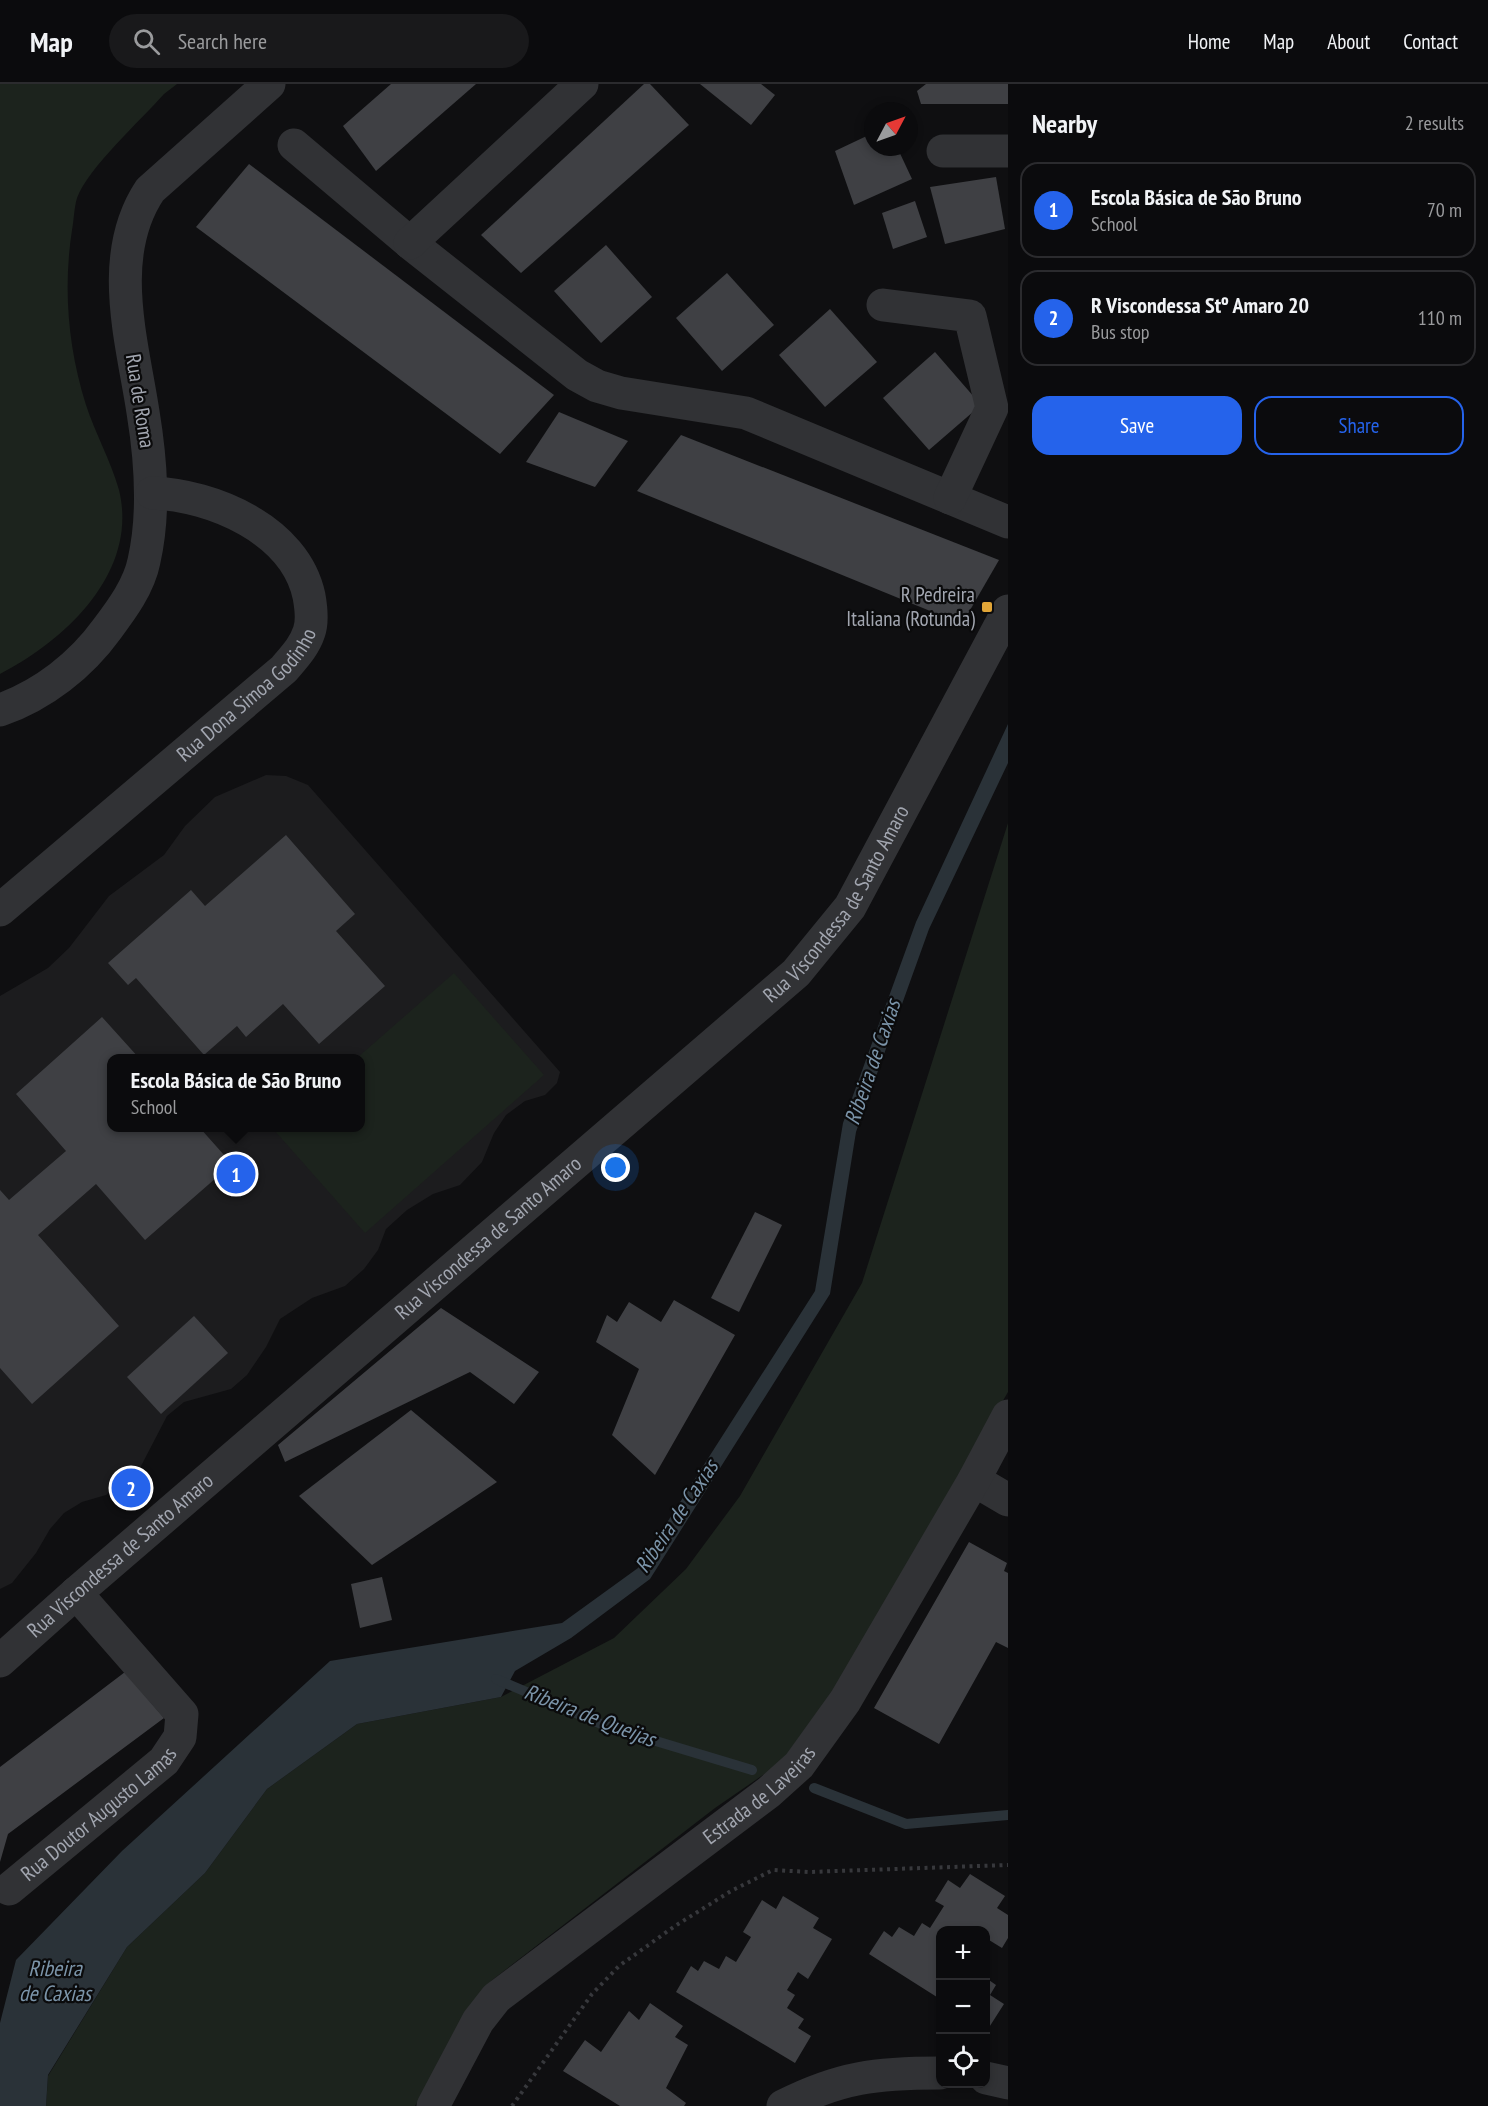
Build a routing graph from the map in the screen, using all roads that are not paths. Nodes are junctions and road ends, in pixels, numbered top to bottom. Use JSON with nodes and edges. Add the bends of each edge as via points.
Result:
{"nodes":[{"id":1,"x":269,"y":84,"type":"edge"},
{"id":2,"x":582,"y":84,"type":"edge"},
{"id":3,"x":294,"y":145,"type":"dead end"},
{"id":4,"x":943,"y":151,"type":"dead end"},
{"id":5,"x":1008,"y":151,"type":"edge"},
{"id":6,"x":410,"y":243,"type":"junction"},
{"id":7,"x":883,"y":304,"type":"dead end"},
{"id":8,"x":152,"y":493,"type":"junction"},
{"id":9,"x":950,"y":498,"type":"junction"},
{"id":10,"x":1008,"y":522,"type":"edge"},
{"id":11,"x":1007,"y":610,"type":"edge"},
{"id":12,"x":0,"y":710,"type":"edge"},
{"id":13,"x":0,"y":909,"type":"edge"},
{"id":14,"x":1008,"y":1416,"type":"edge"},
{"id":15,"x":974,"y":1480,"type":"junction"},
{"id":16,"x":1008,"y":1500,"type":"edge"},
{"id":17,"x":76,"y":1593,"type":"junction"},
{"id":18,"x":0,"y":1661,"type":"edge"},
{"id":19,"x":9,"y":1889,"type":"dead end"},
{"id":20,"x":936,"y":2073,"type":"edge"},
{"id":21,"x":990,"y":2079,"type":"edge"},
{"id":22,"x":1008,"y":2083,"type":"edge"},
{"id":23,"x":433,"y":2106,"type":"edge"},
{"id":24,"x":783,"y":2106,"type":"edge"}],
"edges":[{"from":1,"to":8,"type":"street","name":"Rua de Roma","via":[[150,190],[134,220],[125,289]]},
{"from":2,"to":6,"type":"street"},
{"from":3,"to":6,"type":"street"},
{"from":4,"to":5,"type":"street"},
{"from":6,"to":9,"type":"street","via":[[577,375],[597,386],[746,413]]},
{"from":7,"to":9,"type":"street","via":[[969,316],[992,408]]},
{"from":8,"to":12,"type":"street","name":"Rua de Roma","via":[[144,563],[126,603],[75,664],[49,686]]},
{"from":8,"to":13,"type":"street","name":"Rua Dona Simoa Godinho","via":[[179,494],[233,512],[270,534],[295,560],[306,583],[312,608],[310,630],[301,650],[284,669]]},
{"from":9,"to":10,"type":"street"},
{"from":11,"to":17,"type":"street","name":"Rua Viscondessa de Santo Amaro","via":[[850,907],[796,973]]},
{"from":14,"to":15,"type":"street","name":"Estrada de Laveiras"},
{"from":15,"to":16,"type":"street"},
{"from":15,"to":23,"type":"street","name":"Estrada de Laveiras","via":[[844,1701],[800,1765],[496,1998],[478,2021]]},
{"from":17,"to":18,"type":"street","name":"Rua Viscondessa de Santo Amaro"},
{"from":17,"to":19,"type":"street","name":"Rua Doutor Augusto Lamas","via":[[182,1714],[180,1737],[164,1761]]},
{"from":20,"to":24,"type":"street","via":[[857,2077],[818,2088]]},
{"from":21,"to":22,"type":"street"}]}
